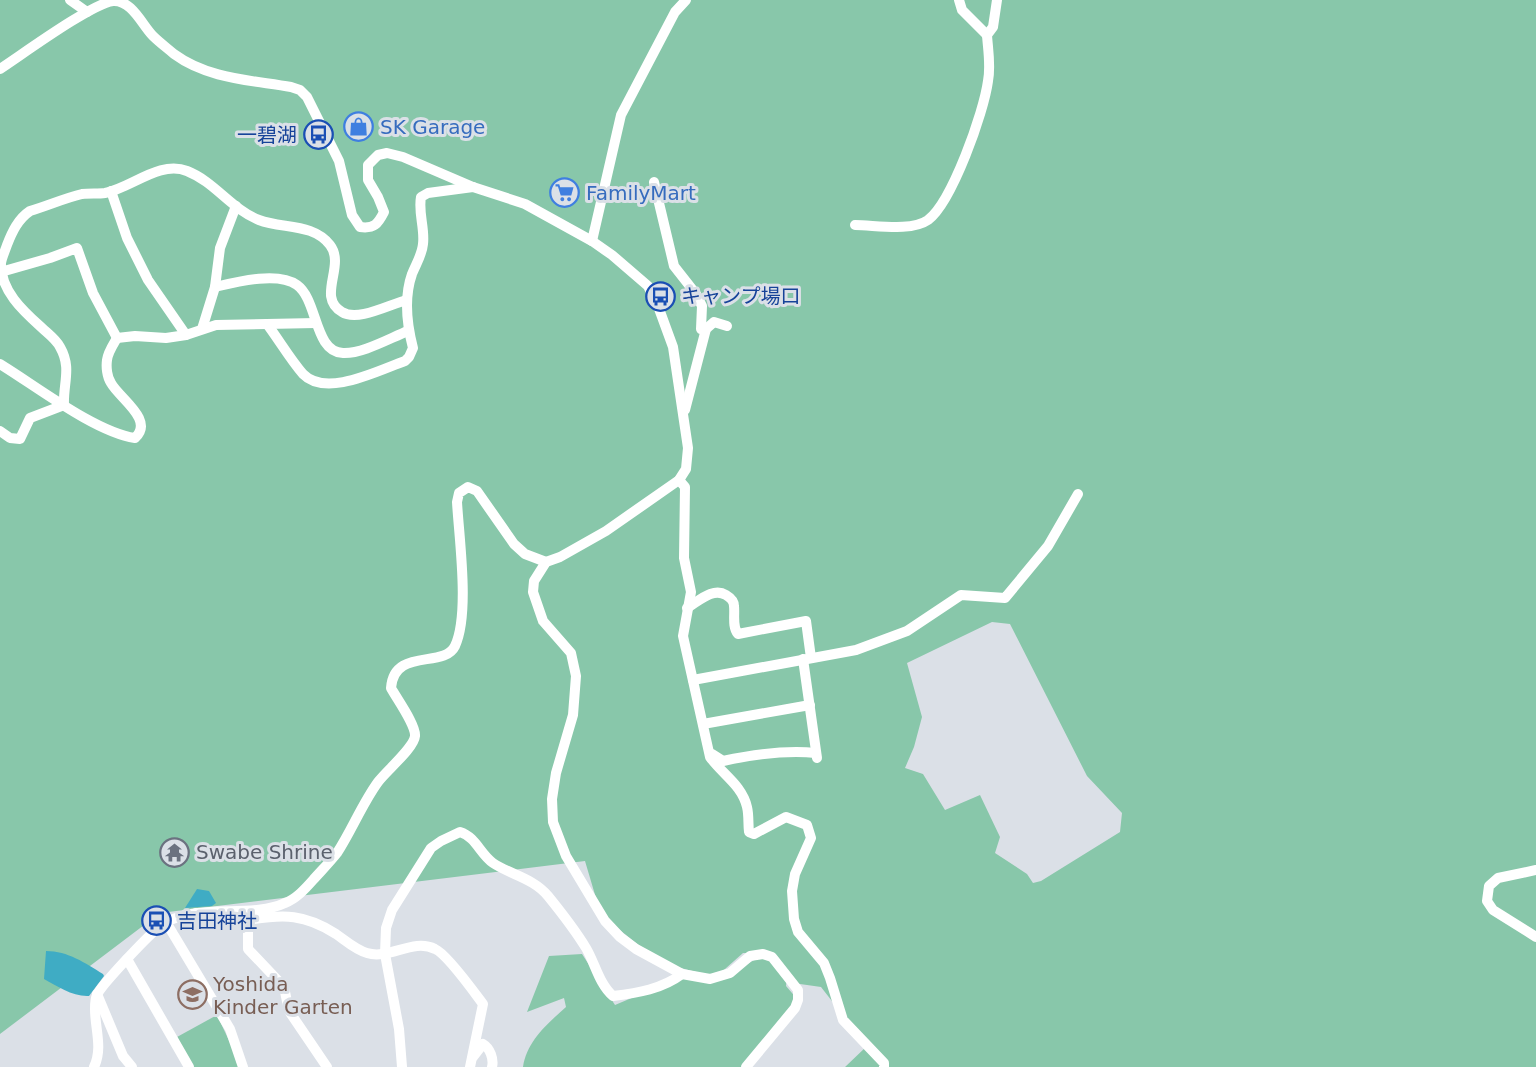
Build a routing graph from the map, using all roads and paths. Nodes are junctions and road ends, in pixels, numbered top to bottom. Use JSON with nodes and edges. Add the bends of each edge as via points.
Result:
{"nodes":[{"id":1,"x":70,"y":0,"type":"edge"},
{"id":2,"x":686,"y":0,"type":"edge"},
{"id":3,"x":959,"y":0,"type":"edge"},
{"id":4,"x":997,"y":0,"type":"edge"},
{"id":5,"x":87,"y":12,"type":"junction"},
{"id":6,"x":987,"y":35,"type":"junction"},
{"id":7,"x":0,"y":69,"type":"edge"},
{"id":8,"x":654,"y":183,"type":"dead end"},
{"id":9,"x":473,"y":188,"type":"junction"},
{"id":10,"x":111,"y":191,"type":"junction"},
{"id":11,"x":236,"y":206,"type":"junction"},
{"id":12,"x":855,"y":225,"type":"dead end"},
{"id":13,"x":592,"y":241,"type":"junction"},
{"id":14,"x":1,"y":272,"type":"edge"},
{"id":15,"x":216,"y":287,"type":"junction"},
{"id":16,"x":407,"y":300,"type":"junction"},
{"id":17,"x":316,"y":323,"type":"junction"},
{"id":18,"x":267,"y":324,"type":"junction"},
{"id":19,"x":727,"y":326,"type":"dead end"},
{"id":20,"x":202,"y":329,"type":"junction"},
{"id":21,"x":705,"y":329,"type":"junction"},
{"id":22,"x":408,"y":331,"type":"junction"},
{"id":23,"x":186,"y":335,"type":"junction"},
{"id":24,"x":117,"y":338,"type":"junction"},
{"id":25,"x":0,"y":364,"type":"edge"},
{"id":26,"x":64,"y":405,"type":"junction"},
{"id":27,"x":684,"y":413,"type":"junction"},
{"id":28,"x":0,"y":431,"type":"edge"},
{"id":29,"x":679,"y":480,"type":"junction"},
{"id":30,"x":1078,"y":494,"type":"dead end"},
{"id":31,"x":546,"y":562,"type":"junction"},
{"id":32,"x":687,"y":608,"type":"junction"},
{"id":33,"x":807,"y":658,"type":"junction"},
{"id":34,"x":693,"y":680,"type":"junction"},
{"id":35,"x":810,"y":705,"type":"junction"},
{"id":36,"x":703,"y":724,"type":"junction"},
{"id":37,"x":709,"y":751,"type":"junction"},
{"id":38,"x":1536,"y":870,"type":"edge"},
{"id":39,"x":196,"y":913,"type":"junction"},
{"id":40,"x":248,"y":920,"type":"junction"},
{"id":41,"x":166,"y":922,"type":"junction"},
{"id":42,"x":1536,"y":937,"type":"edge"},
{"id":43,"x":386,"y":954,"type":"junction"},
{"id":44,"x":128,"y":958,"type":"junction"},
{"id":45,"x":682,"y":975,"type":"junction"},
{"id":46,"x":97,"y":994,"type":"junction"},
{"id":47,"x":471,"y":1063,"type":"edge"},
{"id":48,"x":94,"y":1067,"type":"edge"},
{"id":49,"x":132,"y":1067,"type":"edge"},
{"id":50,"x":189,"y":1067,"type":"edge"},
{"id":51,"x":243,"y":1067,"type":"edge"},
{"id":52,"x":327,"y":1067,"type":"edge"},
{"id":53,"x":402,"y":1067,"type":"edge"},
{"id":54,"x":492,"y":1067,"type":"edge"},
{"id":55,"x":746,"y":1067,"type":"edge"},
{"id":56,"x":884,"y":1067,"type":"edge"}],
"edges":[{"from":1,"to":5,"type":"street"},
{"from":2,"to":13,"type":"street","via":[[675,12],[621,115]]},
{"from":3,"to":6,"type":"street","via":[[962,10]]},
{"from":4,"to":6,"type":"street","via":[[993,27]]},
{"from":5,"to":7,"type":"street"},
{"from":5,"to":9,"type":"street","via":[[116,1],[123,3],[176,55],[212,74],[300,90],[313,107],[339,160],[352,215],[360,227],[378,224],[384,212],[368,180],[368,165],[378,155],[403,157]]},
{"from":6,"to":12,"type":"street","via":[[990,66],[982,111],[953,183],[938,208],[927,221],[913,226]]},
{"from":8,"to":21,"type":"street","via":[[674,266],[702,306],[701,329]]},
{"from":9,"to":13,"type":"street","via":[[525,204]]},
{"from":9,"to":16,"type":"street","via":[[421,197],[423,243]]},
{"from":10,"to":11,"type":"street","via":[[157,172],[186,170]]},
{"from":10,"to":14,"type":"street","via":[[82,194],[30,211],[10,238]]},
{"from":10,"to":23,"type":"street","via":[[127,238],[148,280]]},
{"from":11,"to":15,"type":"street","via":[[220,248]]},
{"from":11,"to":16,"type":"street","via":[[259,220],[311,231],[332,247],[335,257],[330,297],[343,313],[360,316]]},
{"from":13,"to":27,"type":"street","via":[[648,286],[673,347]]},
{"from":14,"to":24,"type":"street","via":[[77,248],[93,293]]},
{"from":14,"to":26,"type":"street","via":[[9,295],[59,344],[68,374]]},
{"from":15,"to":17,"type":"street","via":[[241,280],[288,281],[298,285],[306,296]]},
{"from":15,"to":20,"type":"street"},
{"from":16,"to":22,"type":"street"},
{"from":17,"to":18,"type":"street"},
{"from":17,"to":22,"type":"street","via":[[328,346],[340,353],[354,352]]},
{"from":18,"to":20,"type":"street"},
{"from":18,"to":22,"type":"street","via":[[304,375],[327,384],[363,377],[405,361],[413,348]]},
{"from":19,"to":21,"type":"street","via":[[714,322]]},
{"from":20,"to":23,"type":"street"},
{"from":21,"to":27,"type":"street"},
{"from":23,"to":24,"type":"street"},
{"from":24,"to":26,"type":"street","via":[[107,356],[108,374],[113,387],[138,415],[142,427],[139,434],[135,438],[115,433]]},
{"from":25,"to":26,"type":"street"},
{"from":26,"to":28,"type":"street","via":[[30,418],[20,439]]},
{"from":27,"to":29,"type":"street","via":[[688,448],[686,469]]},
{"from":29,"to":31,"type":"street","via":[[606,531]]},
{"from":29,"to":32,"type":"street","via":[[685,486],[684,558],[691,592]]},
{"from":30,"to":33,"type":"street","via":[[1048,546],[1005,598],[961,595],[907,631],[856,650]]},
{"from":31,"to":39,"type":"street","via":[[525,554],[514,544],[477,491],[468,487],[459,493],[456,502],[463,600],[456,646],[444,656],[407,663],[391,681],[391,688],[414,729],[412,744],[376,785],[337,853],[295,898],[267,908]]},
{"from":31,"to":45,"type":"street","via":[[534,580],[533,592],[543,621],[571,653],[576,676],[573,716],[552,799],[558,838],[605,921],[636,949]]},
{"from":32,"to":33,"type":"street","via":[[709,594],[729,596],[734,602],[738,634],[806,621]]},
{"from":32,"to":34,"type":"street","via":[[683,636]]},
{"from":33,"to":34,"type":"street"},
{"from":33,"to":35,"type":"street"},
{"from":34,"to":36,"type":"street"},
{"from":35,"to":36,"type":"street"},
{"from":35,"to":37,"type":"street","via":[[817,756],[791,751],[723,761]]},
{"from":36,"to":37,"type":"street"},
{"from":37,"to":56,"type":"street","via":[[745,800],[749,832],[759,832],[786,817],[807,825],[811,838],[792,891],[798,932],[824,963],[843,1020]]},
{"from":38,"to":42,"type":"street","via":[[1498,878],[1490,886],[1488,901],[1493,910]]},
{"from":39,"to":40,"type":"street","via":[[220,922]]},
{"from":39,"to":41,"type":"street"},
{"from":40,"to":43,"type":"street","via":[[284,915],[309,920],[368,954]]},
{"from":40,"to":52,"type":"street","via":[[248,949],[284,987],[289,1011]]},
{"from":41,"to":44,"type":"street"},
{"from":41,"to":51,"type":"street","via":[[230,1029]]},
{"from":43,"to":45,"type":"street","via":[[386,928],[392,910],[431,848],[460,832],[470,837],[492,862],[527,879],[546,894],[587,950],[613,996],[669,983]]},
{"from":43,"to":47,"type":"street","via":[[415,946],[435,949],[466,980],[483,1004]]},
{"from":43,"to":53,"type":"street"},
{"from":44,"to":46,"type":"street"},
{"from":44,"to":50,"type":"street"},
{"from":45,"to":55,"type":"street","via":[[710,979],[730,973],[750,956],[763,954],[772,957],[798,990],[795,1008]]},
{"from":46,"to":48,"type":"street","via":[[99,1051]]},
{"from":46,"to":49,"type":"street","via":[[123,1056]]},
{"from":47,"to":54,"type":"street","via":[[483,1044]]}]}
